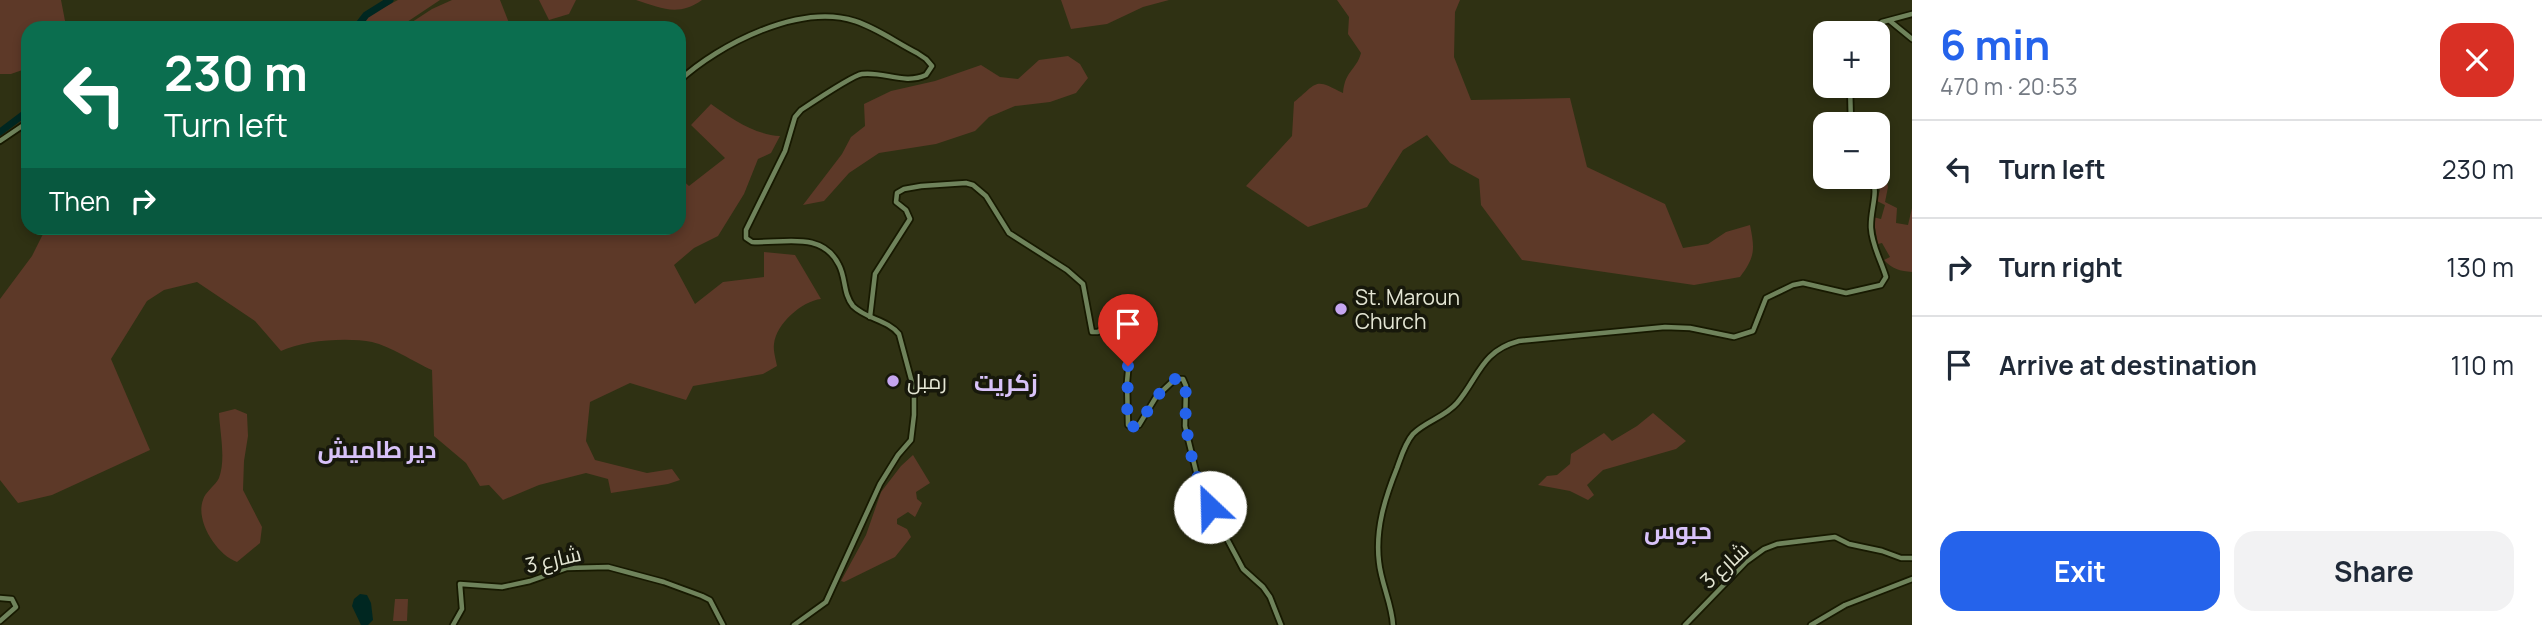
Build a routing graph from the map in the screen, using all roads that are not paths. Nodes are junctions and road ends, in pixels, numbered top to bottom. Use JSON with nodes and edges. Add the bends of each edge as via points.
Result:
{"nodes":[{"id":1,"x":1912,"y":14,"type":"edge"},
{"id":2,"x":1900,"y":17,"type":"junction"},
{"id":3,"x":1889,"y":20,"type":"junction"},
{"id":4,"x":1886,"y":21,"type":"edge"},
{"id":5,"x":1904,"y":32,"type":"junction"},
{"id":6,"x":1912,"y":39,"type":"edge"},
{"id":7,"x":686,"y":74,"type":"edge"},
{"id":8,"x":21,"y":127,"type":"edge"},
{"id":9,"x":0,"y":141,"type":"edge"},
{"id":10,"x":1875,"y":189,"type":"edge"},
{"id":11,"x":870,"y":317,"type":"junction"},
{"id":12,"x":1912,"y":558,"type":"edge"},
{"id":13,"x":1912,"y":579,"type":"edge"},
{"id":14,"x":0,"y":598,"type":"edge"},
{"id":15,"x":0,"y":621,"type":"edge"},
{"id":16,"x":453,"y":625,"type":"edge"},
{"id":17,"x":723,"y":625,"type":"edge"},
{"id":18,"x":794,"y":625,"type":"edge"},
{"id":19,"x":1281,"y":625,"type":"edge"},
{"id":20,"x":1393,"y":625,"type":"edge"},
{"id":21,"x":1685,"y":625,"type":"edge"},
{"id":22,"x":1811,"y":625,"type":"edge"}],
"edges":[{"from":1,"to":2,"type":"street"},
{"from":2,"to":3,"type":"street"},
{"from":2,"to":5,"type":"street"},
{"from":3,"to":4,"type":"street"},
{"from":3,"to":5,"type":"street"},
{"from":5,"to":6,"type":"street"},
{"from":7,"to":11,"type":"street","via":[[737,41],[806,17],[856,21],[929,62],[929,73],[917,78],[857,75],[801,110],[746,230],[746,238],[752,242],[804,241],[827,250],[840,266],[851,304]]},
{"from":8,"to":9,"type":"street"},
{"from":10,"to":20,"type":"street","via":[[1871,216],[1873,244],[1886,277],[1881,285],[1846,293],[1793,285],[1766,299],[1753,331],[1734,337],[1665,327],[1520,341],[1502,346],[1489,357],[1456,404],[1412,435],[1393,478],[1380,519],[1378,548]]},
{"from":11,"to":18,"type":"street","via":[[898,334],[914,390],[911,440],[880,484],[826,602]]},
{"from":11,"to":19,"type":"street","via":[[875,274],[909,222],[897,193],[943,184],[976,187],[1009,233],[1083,284],[1093,333],[1129,312],[1128,425],[1139,425],[1164,388],[1183,379],[1186,434],[1200,488],[1243,569],[1270,597]]},
{"from":12,"to":21,"type":"street","name":"شارع 3","via":[[1835,537],[1777,544],[1741,567]]},
{"from":13,"to":22,"type":"street","via":[[1845,605]]},
{"from":14,"to":15,"type":"street","via":[[12,599],[16,607]]},
{"from":16,"to":17,"type":"street","name":"شارع 3","via":[[462,609],[460,584],[502,587],[580,566],[608,567],[652,578],[710,600]]}]}
